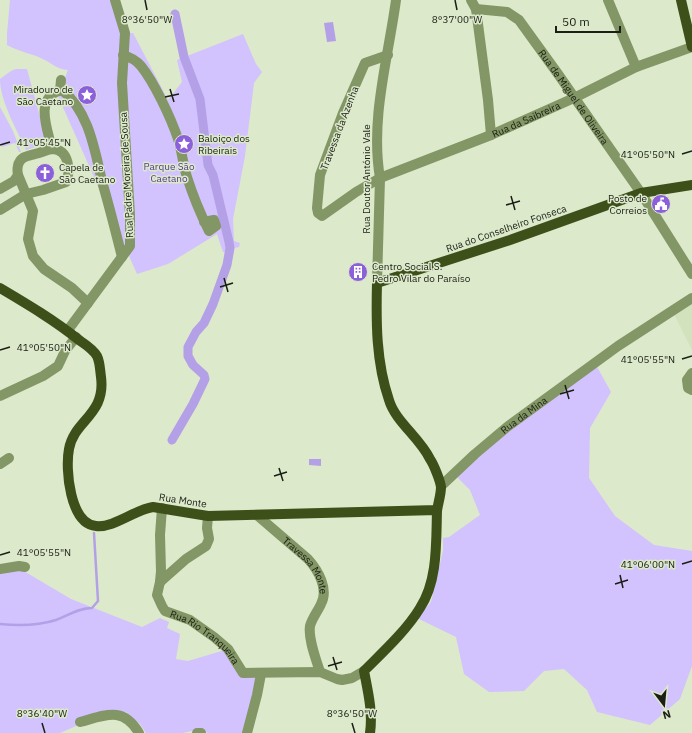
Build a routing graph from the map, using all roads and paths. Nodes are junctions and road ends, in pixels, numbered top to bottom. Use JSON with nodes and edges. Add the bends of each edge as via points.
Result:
{"nodes":[{"id":1,"x":114,"y":0,"type":"edge"},
{"id":2,"x":396,"y":0,"type":"edge"},
{"id":3,"x":608,"y":0,"type":"edge"},
{"id":4,"x":681,"y":0,"type":"edge"},
{"id":5,"x":474,"y":5,"type":"edge"},
{"id":6,"x":692,"y":47,"type":"edge"},
{"id":7,"x":123,"y":56,"type":"junction"},
{"id":8,"x":388,"y":56,"type":"junction"},
{"id":9,"x":636,"y":67,"type":"junction"},
{"id":10,"x":61,"y":80,"type":"dead end"},
{"id":11,"x":60,"y":91,"type":"junction"},
{"id":12,"x":574,"y":98,"type":"junction"},
{"id":13,"x":491,"y":135,"type":"junction"},
{"id":14,"x":52,"y":149,"type":"junction"},
{"id":15,"x":18,"y":175,"type":"junction"},
{"id":16,"x":380,"y":178,"type":"junction"},
{"id":17,"x":692,"y":185,"type":"edge"},
{"id":18,"x":0,"y":188,"type":"edge"},
{"id":19,"x":641,"y":193,"type":"junction"},
{"id":20,"x":26,"y":194,"type":"junction"},
{"id":21,"x":0,"y":210,"type":"edge"},
{"id":22,"x":322,"y":216,"type":"joint"},
{"id":23,"x":204,"y":222,"type":"dead end"},
{"id":24,"x":122,"y":257,"type":"junction"},
{"id":25,"x":692,"y":274,"type":"edge"},
{"id":26,"x":377,"y":283,"type":"junction"},
{"id":27,"x":0,"y":288,"type":"edge"},
{"id":28,"x":692,"y":298,"type":"edge"},
{"id":29,"x":88,"y":303,"type":"junction"},
{"id":30,"x":68,"y":330,"type":"junction"},
{"id":31,"x":76,"y":338,"type":"junction"},
{"id":32,"x":692,"y":373,"type":"edge"},
{"id":33,"x":692,"y":390,"type":"edge"},
{"id":34,"x":0,"y":396,"type":"edge"},
{"id":35,"x":9,"y":458,"type":"dead end"},
{"id":36,"x":0,"y":464,"type":"edge"},
{"id":37,"x":441,"y":486,"type":"junction"},
{"id":38,"x":162,"y":508,"type":"junction"},
{"id":39,"x":437,"y":510,"type":"junction"},
{"id":40,"x":208,"y":516,"type":"junction"},
{"id":41,"x":258,"y":516,"type":"junction"},
{"id":42,"x":25,"y":568,"type":"dead end"},
{"id":43,"x":0,"y":569,"type":"edge"},
{"id":44,"x":160,"y":582,"type":"junction"},
{"id":45,"x":364,"y":671,"type":"junction"},
{"id":46,"x":320,"y":672,"type":"junction"},
{"id":47,"x":261,"y":674,"type":"junction"},
{"id":48,"x":80,"y":722,"type":"dead end"},
{"id":49,"x":139,"y":733,"type":"edge"},
{"id":50,"x":197,"y":733,"type":"edge"},
{"id":51,"x":201,"y":733,"type":"edge"},
{"id":52,"x":247,"y":733,"type":"edge"},
{"id":53,"x":370,"y":733,"type":"edge"}],
"edges":[{"from":1,"to":7,"type":"street","name":"Rua Padre Moreira de Sousa","via":[[125,33]]},
{"from":2,"to":8,"type":"street","name":"Rua Doutor António Vale"},
{"from":3,"to":9,"type":"street"},
{"from":4,"to":6,"type":"main road"},
{"from":5,"to":12,"type":"street","name":"Rua de Miguel de Oliveira","via":[[507,12],[519,20]]},
{"from":5,"to":13,"type":"street"},
{"from":6,"to":9,"type":"street","name":"Rua da Saibreira"},
{"from":7,"to":23,"type":"street","via":[[130,57],[140,65],[166,112],[178,139],[186,176]]},
{"from":7,"to":24,"type":"street","name":"Rua Padre Moreira de Sousa","via":[[130,246]]},
{"from":8,"to":16,"type":"street","name":"Rua Doutor António Vale","via":[[376,138]]},
{"from":8,"to":22,"type":"street","name":"Travessa da Azenha","via":[[365,62],[343,113],[320,175],[317,208],[318,214]]},
{"from":9,"to":12,"type":"street","name":"Rua da Saibreira"},
{"from":10,"to":11,"type":"street"},
{"from":11,"to":14,"type":"street","via":[[48,100],[43,111]]},
{"from":11,"to":24,"type":"street","via":[[68,96],[83,117],[94,146]]},
{"from":12,"to":13,"type":"street","name":"Rua da Saibreira"},
{"from":12,"to":19,"type":"street","name":"Rua de Miguel de Oliveira"},
{"from":13,"to":16,"type":"street","name":"Rua da Saibreira"},
{"from":14,"to":15,"type":"street","via":[[23,158],[19,163]]},
{"from":14,"to":20,"type":"street","via":[[60,151],[66,157],[69,170],[66,182]]},
{"from":15,"to":18,"type":"street","via":[[14,181]]},
{"from":15,"to":20,"type":"street"},
{"from":16,"to":22,"type":"street","name":"Rua da Saibreira"},
{"from":16,"to":26,"type":"street","name":"Rua Doutor António Vale"},
{"from":17,"to":19,"type":"main road","name":"Rua do Conselheiro Fonseca"},
{"from":19,"to":25,"type":"street","name":"Rua de Miguel de Oliveira"},
{"from":19,"to":26,"type":"main road","name":"Rua do Conselheiro Fonseca","via":[[510,240]]},
{"from":20,"to":21,"type":"street"},
{"from":20,"to":29,"type":"street","via":[[33,210],[28,239],[33,256],[44,269],[72,288]]},
{"from":24,"to":29,"type":"street","name":"Rua Padre Moreira de Sousa"},
{"from":26,"to":37,"type":"main road","name":"Rua Doutor António Vale","via":[[376,318],[381,370],[389,400],[392,408],[430,458]]},
{"from":27,"to":30,"type":"main road","name":"Rua Monte"},
{"from":28,"to":37,"type":"street","name":"Rua da Mina","via":[[618,346],[507,427]]},
{"from":29,"to":30,"type":"street","name":"Rua Padre Moreira de Sousa"},
{"from":30,"to":31,"type":"main road","name":"Rua Monte"},
{"from":31,"to":34,"type":"street","via":[[65,351],[58,366]]},
{"from":31,"to":38,"type":"main road","name":"Rua Monte","via":[[97,356],[102,384],[102,394],[98,402],[74,436],[69,449],[69,486],[80,516],[87,523],[96,526],[113,523],[145,508]]},
{"from":32,"to":33,"type":"street","via":[[687,380],[688,388]]},
{"from":35,"to":36,"type":"street"},
{"from":37,"to":39,"type":"main road"},
{"from":38,"to":40,"type":"main road","name":"Rua Monte"},
{"from":38,"to":44,"type":"street","name":"Rua Rio Tranqueira"},
{"from":39,"to":41,"type":"main road","name":"Rua Monte"},
{"from":39,"to":45,"type":"main road","via":[[433,571],[425,600],[412,620]]},
{"from":40,"to":41,"type":"main road","name":"Rua Monte"},
{"from":40,"to":44,"type":"street","via":[[209,539],[206,546],[186,559]]},
{"from":41,"to":46,"type":"street","name":"Travessa Monte","via":[[308,559],[319,576],[324,595],[310,629]]},
{"from":42,"to":43,"type":"street","via":[[19,566]]},
{"from":44,"to":47,"type":"street","name":"Rua Rio Tranqueira","via":[[157,595],[165,611],[190,620],[214,637],[228,649],[243,673]]},
{"from":45,"to":46,"type":"street","name":"Rua Rio Tranqueira","via":[[342,680]]},
{"from":45,"to":53,"type":"main road","via":[[370,704]]},
{"from":46,"to":47,"type":"street","name":"Rua Rio Tranqueira"},
{"from":47,"to":52,"type":"street"},
{"from":48,"to":49,"type":"street","via":[[112,714],[120,715],[134,724]]},
{"from":50,"to":51,"type":"street"}]}
